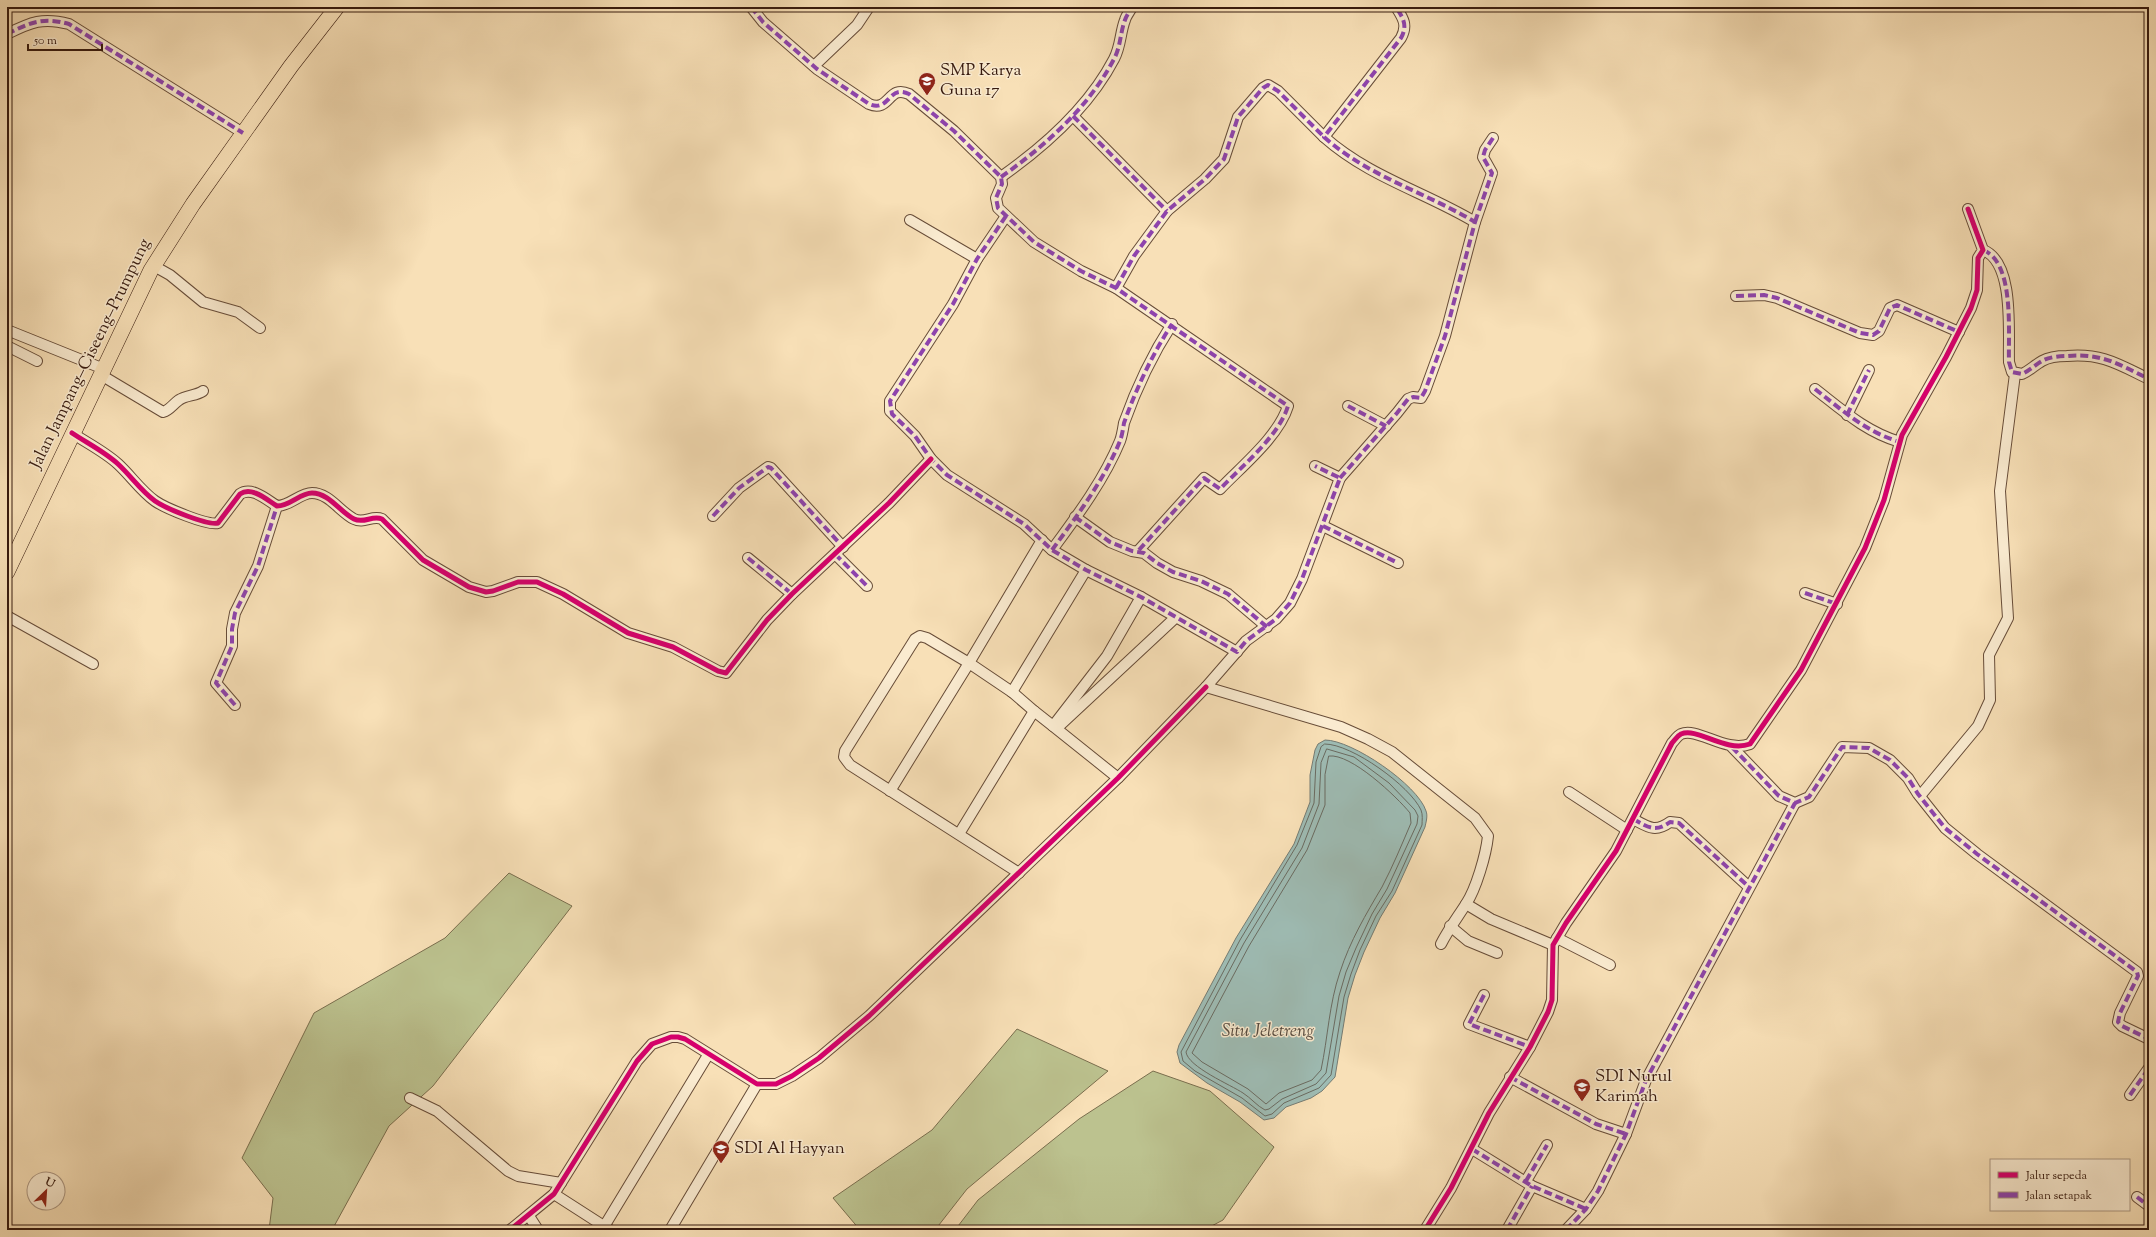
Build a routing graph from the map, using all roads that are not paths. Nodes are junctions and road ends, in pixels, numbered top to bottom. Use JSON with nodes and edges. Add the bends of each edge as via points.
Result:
{"nodes":[{"id":1,"x":337,"y":7,"type":"edge"},
{"id":2,"x":751,"y":7,"type":"edge"},
{"id":3,"x":869,"y":7,"type":"edge"},
{"id":4,"x":1132,"y":7,"type":"edge"},
{"id":5,"x":1396,"y":7,"type":"edge"},
{"id":6,"x":7,"y":34,"type":"edge"},
{"id":7,"x":814,"y":66,"type":"junction"},
{"id":8,"x":1073,"y":116,"type":"junction"},
{"id":9,"x":243,"y":134,"type":"junction"},
{"id":10,"x":1324,"y":137,"type":"junction"},
{"id":11,"x":1493,"y":138,"type":"dead end"},
{"id":12,"x":1001,"y":177,"type":"junction"},
{"id":13,"x":1968,"y":209,"type":"dead end"},
{"id":14,"x":1166,"y":211,"type":"junction"},
{"id":15,"x":1006,"y":216,"type":"junction"},
{"id":16,"x":910,"y":220,"type":"dead end"},
{"id":17,"x":1475,"y":222,"type":"junction"},
{"id":18,"x":1983,"y":250,"type":"junction"},
{"id":19,"x":977,"y":259,"type":"junction"},
{"id":20,"x":154,"y":266,"type":"junction"},
{"id":21,"x":1116,"y":288,"type":"junction"},
{"id":22,"x":1736,"y":296,"type":"dead end"},
{"id":23,"x":1172,"y":324,"type":"junction"},
{"id":24,"x":260,"y":328,"type":"dead end"},
{"id":25,"x":7,"y":330,"type":"edge"},
{"id":26,"x":1959,"y":332,"type":"junction"},
{"id":27,"x":7,"y":346,"type":"edge"},
{"id":28,"x":37,"y":361,"type":"dead end"},
{"id":29,"x":1869,"y":370,"type":"dead end"},
{"id":30,"x":103,"y":372,"type":"junction"},
{"id":31,"x":2015,"y":374,"type":"junction"},
{"id":32,"x":2149,"y":379,"type":"edge"},
{"id":33,"x":1815,"y":389,"type":"dead end"},
{"id":34,"x":204,"y":391,"type":"dead end"},
{"id":35,"x":1348,"y":406,"type":"dead end"},
{"id":36,"x":1847,"y":415,"type":"junction"},
{"id":37,"x":1386,"y":426,"type":"junction"},
{"id":38,"x":72,"y":433,"type":"junction"},
{"id":39,"x":1900,"y":442,"type":"junction"},
{"id":40,"x":931,"y":459,"type":"junction"},
{"id":41,"x":1315,"y":466,"type":"dead end"},
{"id":42,"x":1340,"y":478,"type":"junction"},
{"id":43,"x":277,"y":506,"type":"junction"},
{"id":44,"x":713,"y":516,"type":"dead end"},
{"id":45,"x":1075,"y":517,"type":"junction"},
{"id":46,"x":1323,"y":526,"type":"junction"},
{"id":47,"x":1042,"y":540,"type":"junction"},
{"id":48,"x":843,"y":547,"type":"junction"},
{"id":49,"x":1052,"y":550,"type":"junction"},
{"id":50,"x":1138,"y":551,"type":"junction"},
{"id":51,"x":835,"y":554,"type":"junction"},
{"id":52,"x":748,"y":558,"type":"dead end"},
{"id":53,"x":1398,"y":563,"type":"dead end"},
{"id":54,"x":8,"y":569,"type":"edge"},
{"id":55,"x":1086,"y":570,"type":"junction"},
{"id":56,"x":867,"y":586,"type":"dead end"},
{"id":57,"x":1805,"y":593,"type":"dead end"},
{"id":58,"x":792,"y":594,"type":"junction"},
{"id":59,"x":1142,"y":597,"type":"junction"},
{"id":60,"x":1837,"y":604,"type":"junction"},
{"id":61,"x":7,"y":616,"type":"edge"},
{"id":62,"x":1175,"y":618,"type":"junction"},
{"id":63,"x":1267,"y":627,"type":"junction"},
{"id":64,"x":1237,"y":652,"type":"junction"},
{"id":65,"x":969,"y":663,"type":"junction"},
{"id":66,"x":93,"y":664,"type":"dead end"},
{"id":67,"x":1206,"y":687,"type":"junction"},
{"id":68,"x":1012,"y":692,"type":"junction"},
{"id":69,"x":235,"y":705,"type":"dead end"},
{"id":70,"x":1034,"y":712,"type":"junction"},
{"id":71,"x":1055,"y":727,"type":"junction"},
{"id":72,"x":1732,"y":747,"type":"junction"},
{"id":73,"x":1118,"y":778,"type":"junction"},
{"id":74,"x":890,"y":791,"type":"junction"},
{"id":75,"x":1569,"y":792,"type":"dead end"},
{"id":76,"x":1920,"y":796,"type":"junction"},
{"id":77,"x":1795,"y":803,"type":"junction"},
{"id":78,"x":1632,"y":819,"type":"junction"},
{"id":79,"x":1627,"y":830,"type":"junction"},
{"id":80,"x":959,"y":834,"type":"junction"},
{"id":81,"x":1019,"y":873,"type":"junction"},
{"id":82,"x":1749,"y":887,"type":"junction"},
{"id":83,"x":1466,"y":904,"type":"junction"},
{"id":84,"x":1450,"y":926,"type":"junction"},
{"id":85,"x":1555,"y":941,"type":"junction"},
{"id":86,"x":1441,"y":944,"type":"dead end"},
{"id":87,"x":1497,"y":953,"type":"dead end"},
{"id":88,"x":1610,"y":965,"type":"dead end"},
{"id":89,"x":1484,"y":995,"type":"dead end"},
{"id":90,"x":2149,"y":1039,"type":"edge"},
{"id":91,"x":1530,"y":1047,"type":"junction"},
{"id":92,"x":708,"y":1055,"type":"junction"},
{"id":93,"x":2149,"y":1068,"type":"edge"},
{"id":94,"x":1510,"y":1077,"type":"junction"},
{"id":95,"x":758,"y":1084,"type":"junction"},
{"id":96,"x":2130,"y":1094,"type":"dead end"},
{"id":97,"x":410,"y":1098,"type":"dead end"},
{"id":98,"x":1626,"y":1134,"type":"junction"},
{"id":99,"x":1547,"y":1145,"type":"dead end"},
{"id":100,"x":1472,"y":1149,"type":"junction"},
{"id":101,"x":561,"y":1183,"type":"junction"},
{"id":102,"x":1529,"y":1184,"type":"junction"},
{"id":103,"x":554,"y":1194,"type":"junction"},
{"id":104,"x":2137,"y":1197,"type":"dead end"},
{"id":105,"x":2149,"y":1206,"type":"edge"},
{"id":106,"x":1586,"y":1209,"type":"junction"},
{"id":107,"x":529,"y":1216,"type":"junction"},
{"id":108,"x":607,"y":1228,"type":"edge"},
{"id":109,"x":510,"y":1230,"type":"edge"},
{"id":110,"x":538,"y":1230,"type":"edge"},
{"id":111,"x":670,"y":1230,"type":"edge"},
{"id":112,"x":1427,"y":1230,"type":"edge"},
{"id":113,"x":1507,"y":1230,"type":"edge"},
{"id":114,"x":1566,"y":1230,"type":"edge"}],
"edges":[{"from":1,"to":9,"type":"main road","name":"Jalan Jampang–Ciseeng–Prumpung"},
{"from":2,"to":7,"type":"street","via":[[763,22]]},
{"from":3,"to":7,"type":"street","via":[[857,25]]},
{"from":4,"to":8,"type":"street","via":[[1125,20],[1115,58]]},
{"from":5,"to":10,"type":"street","via":[[1405,22],[1402,38]]},
{"from":6,"to":9,"type":"street","via":[[25,24],[38,21],[52,19],[69,24]]},
{"from":7,"to":12,"type":"street","via":[[837,84],[875,106],[882,106],[898,92],[909,94],[954,131]]},
{"from":8,"to":12,"type":"street","via":[[1026,160]]},
{"from":8,"to":14,"type":"street"},
{"from":9,"to":20,"type":"main road","name":"Jalan Jampang–Ciseeng–Prumpung","via":[[193,204]]},
{"from":10,"to":14,"type":"street","via":[[1278,91],[1268,85],[1238,116],[1224,159],[1205,179]]},
{"from":10,"to":17,"type":"street","via":[[1399,186],[1446,205]]},
{"from":11,"to":17,"type":"street","via":[[1483,156],[1492,173]]},
{"from":12,"to":15,"type":"street","via":[[1002,184],[996,203]]},
{"from":13,"to":18,"type":"street"},
{"from":14,"to":21,"type":"street","via":[[1134,256]]},
{"from":15,"to":19,"type":"street"},
{"from":15,"to":21,"type":"street","via":[[1050,253]]},
{"from":16,"to":19,"type":"street"},
{"from":17,"to":37,"type":"street","via":[[1445,336],[1425,392],[1421,398],[1413,396],[1408,399]]},
{"from":18,"to":26,"type":"street","via":[[1978,258],[1977,290]]},
{"from":18,"to":31,"type":"street","via":[[1989,252],[1998,263],[2006,285],[2009,362]]},
{"from":19,"to":40,"type":"street","via":[[953,304],[890,401],[892,414],[915,436]]},
{"from":20,"to":24,"type":"street","via":[[203,302],[238,312]]},
{"from":20,"to":30,"type":"main road","name":"Jalan Jampang–Ciseeng–Prumpung"},
{"from":21,"to":23,"type":"street"},
{"from":22,"to":26,"type":"street","via":[[1764,295],[1778,298],[1870,335],[1878,331],[1892,306],[1901,306]]},
{"from":23,"to":45,"type":"street","via":[[1156,349],[1112,458]]},
{"from":23,"to":50,"type":"street","via":[[1288,406],[1286,415],[1270,437],[1220,489],[1204,478]]},
{"from":25,"to":30,"type":"street"},
{"from":26,"to":39,"type":"street","via":[[1904,429]]},
{"from":27,"to":28,"type":"street"},
{"from":29,"to":36,"type":"street"},
{"from":30,"to":34,"type":"street","via":[[163,412],[168,411],[180,399],[197,396]]},
{"from":30,"to":38,"type":"main road","name":"Jalan Jampang–Ciseeng–Prumpung"},
{"from":31,"to":32,"type":"street","via":[[2022,374],[2042,361],[2055,357],[2086,354],[2106,358]]},
{"from":31,"to":76,"type":"street","via":[[2000,491],[2008,618],[1989,655],[1990,700],[1978,726]]},
{"from":33,"to":36,"type":"street"},
{"from":35,"to":37,"type":"street"},
{"from":36,"to":39,"type":"street","via":[[1876,433]]},
{"from":37,"to":42,"type":"street"},
{"from":38,"to":43,"type":"street","via":[[118,464],[156,502],[204,522],[214,525],[218,523],[245,491],[250,490]]},
{"from":38,"to":54,"type":"main road","name":"Jalan Jampang–Ciseeng–Prumpung"},
{"from":39,"to":60,"type":"street","via":[[1884,500],[1865,548]]},
{"from":40,"to":47,"type":"street","via":[[947,475],[1024,524]]},
{"from":40,"to":48,"type":"street"},
{"from":41,"to":42,"type":"street"},
{"from":42,"to":46,"type":"street"},
{"from":43,"to":58,"type":"street","via":[[291,503],[309,493],[320,495],[354,519],[382,519],[423,560],[469,587],[486,592],[518,582],[537,582],[563,594],[628,633],[673,647],[723,673],[729,671],[767,620]]},
{"from":43,"to":69,"type":"street","via":[[258,566],[235,613],[232,646],[216,683]]},
{"from":44,"to":48,"type":"street","via":[[739,488],[768,467]]},
{"from":45,"to":49,"type":"street"},
{"from":45,"to":50,"type":"street","via":[[1110,542]]},
{"from":46,"to":53,"type":"street"},
{"from":46,"to":63,"type":"street","via":[[1290,603]]},
{"from":47,"to":49,"type":"street"},
{"from":47,"to":65,"type":"street"},
{"from":48,"to":51,"type":"street"},
{"from":49,"to":55,"type":"street"},
{"from":50,"to":63,"type":"street","via":[[1173,572],[1202,581],[1228,594]]},
{"from":51,"to":56,"type":"street"},
{"from":51,"to":58,"type":"street"},
{"from":52,"to":58,"type":"street"},
{"from":55,"to":59,"type":"street"},
{"from":55,"to":68,"type":"street"},
{"from":57,"to":60,"type":"street"},
{"from":59,"to":62,"type":"street"},
{"from":59,"to":71,"type":"street","via":[[1108,656]]},
{"from":60,"to":72,"type":"street","via":[[1801,670],[1754,739],[1750,744]]},
{"from":61,"to":66,"type":"street"},
{"from":62,"to":64,"type":"street"},
{"from":62,"to":71,"type":"street"},
{"from":63,"to":64,"type":"street","via":[[1246,641]]},
{"from":64,"to":67,"type":"street"},
{"from":65,"to":68,"type":"street"},
{"from":65,"to":74,"type":"street"},
{"from":65,"to":74,"type":"street","via":[[927,638],[920,636],[911,643],[845,751],[844,757],[850,765]]},
{"from":67,"to":73,"type":"street"},
{"from":67,"to":83,"type":"street","via":[[1356,732],[1392,752],[1475,818],[1488,836],[1487,850]]},
{"from":68,"to":70,"type":"street"},
{"from":70,"to":71,"type":"street"},
{"from":70,"to":80,"type":"street"},
{"from":71,"to":73,"type":"street"},
{"from":72,"to":77,"type":"street","via":[[1779,796]]},
{"from":72,"to":78,"type":"street","via":[[1690,733],[1677,737]]},
{"from":73,"to":81,"type":"street"},
{"from":74,"to":80,"type":"street"},
{"from":75,"to":79,"type":"street"},
{"from":76,"to":77,"type":"street","via":[[1908,778],[1890,760],[1869,748],[1842,747],[1809,797]]},
{"from":76,"to":90,"type":"street","via":[[1944,828],[1955,837],[2137,972],[2138,976],[2118,1022]]},
{"from":77,"to":82,"type":"street"},
{"from":78,"to":79,"type":"street"},
{"from":78,"to":82,"type":"street","via":[[1655,829],[1662,828],[1670,822],[1678,823]]},
{"from":79,"to":85,"type":"street","via":[[1613,856]]},
{"from":80,"to":81,"type":"street"},
{"from":81,"to":95,"type":"street","via":[[869,1016],[819,1058],[781,1082],[766,1086]]},
{"from":82,"to":98,"type":"street","via":[[1646,1080]]},
{"from":83,"to":84,"type":"street"},
{"from":83,"to":85,"type":"street","via":[[1491,919]]},
{"from":84,"to":86,"type":"street"},
{"from":84,"to":87,"type":"street","via":[[1468,941]]},
{"from":85,"to":88,"type":"street"},
{"from":85,"to":91,"type":"street","via":[[1552,1000]]},
{"from":89,"to":91,"type":"street","via":[[1469,1024]]},
{"from":91,"to":94,"type":"street"},
{"from":92,"to":95,"type":"street"},
{"from":92,"to":101,"type":"street","via":[[678,1037],[652,1044],[637,1061]]},
{"from":92,"to":108,"type":"street"},
{"from":93,"to":96,"type":"street"},
{"from":94,"to":98,"type":"street","via":[[1596,1124]]},
{"from":94,"to":100,"type":"street"},
{"from":95,"to":111,"type":"street"},
{"from":97,"to":101,"type":"street","via":[[437,1111],[508,1171],[518,1176]]},
{"from":98,"to":106,"type":"street","via":[[1598,1191]]},
{"from":99,"to":102,"type":"street","via":[[1535,1163]]},
{"from":100,"to":102,"type":"street"},
{"from":100,"to":112,"type":"street"},
{"from":101,"to":103,"type":"street"},
{"from":102,"to":106,"type":"street"},
{"from":102,"to":113,"type":"street"},
{"from":103,"to":107,"type":"street"},
{"from":103,"to":108,"type":"street"},
{"from":104,"to":105,"type":"street"},
{"from":106,"to":114,"type":"street"},
{"from":107,"to":109,"type":"street"},
{"from":107,"to":110,"type":"street"}]}
